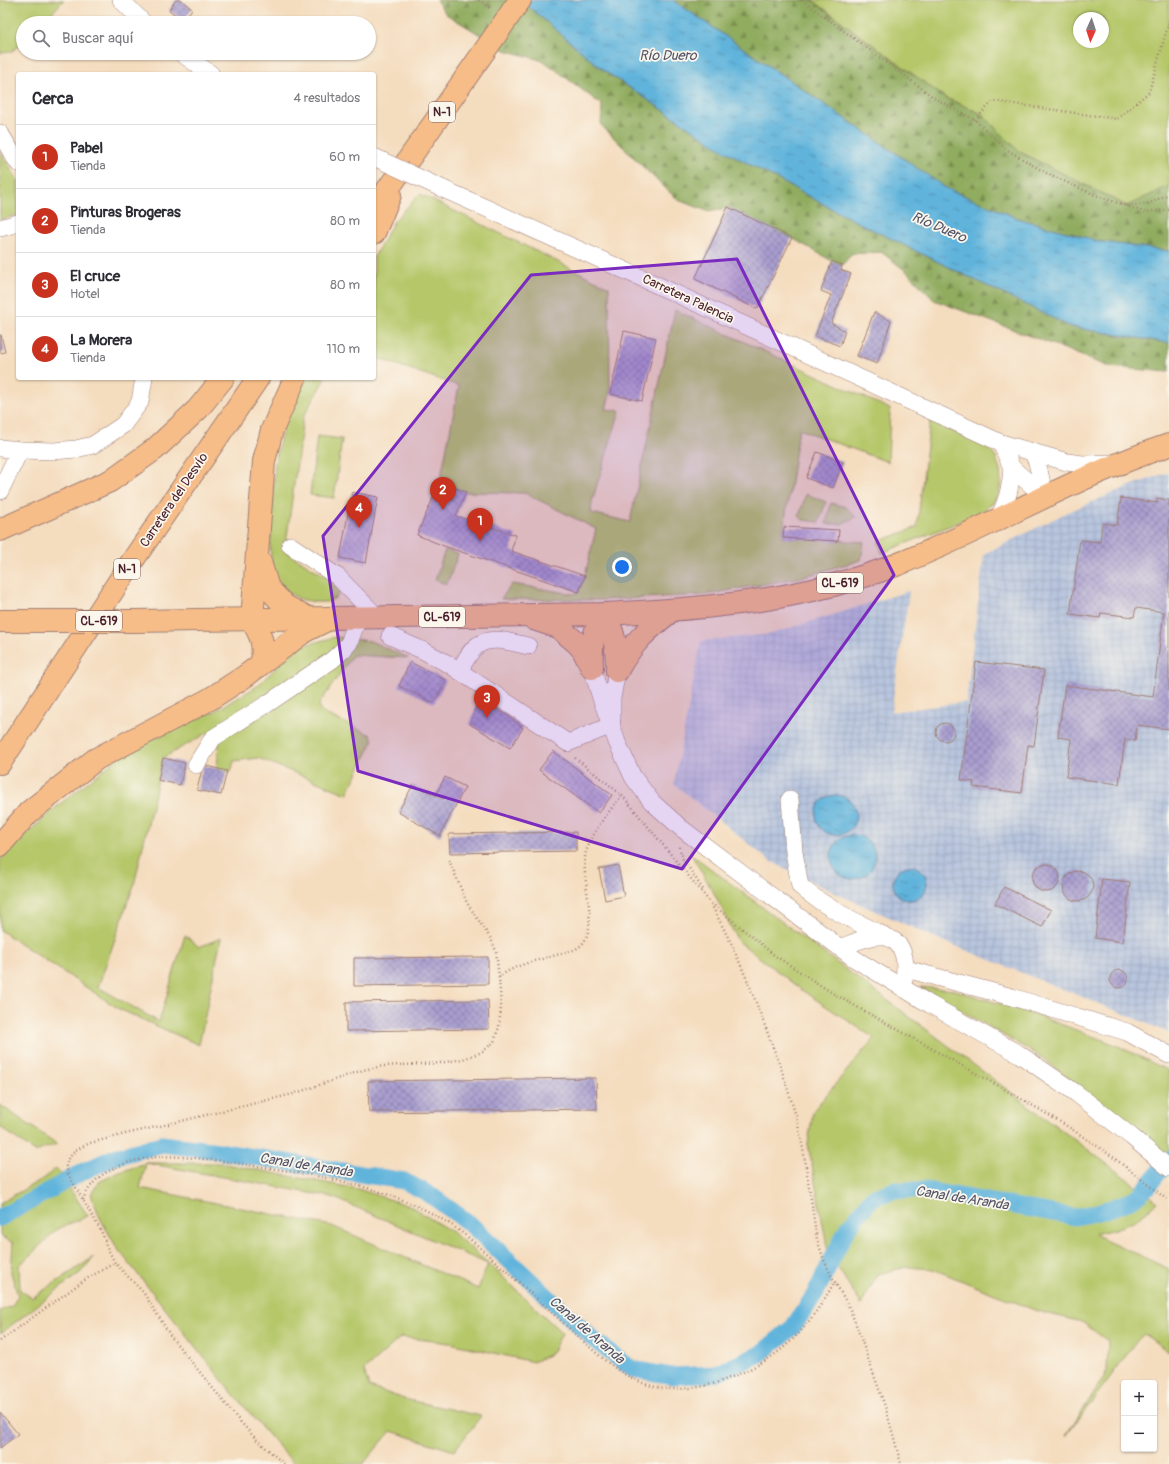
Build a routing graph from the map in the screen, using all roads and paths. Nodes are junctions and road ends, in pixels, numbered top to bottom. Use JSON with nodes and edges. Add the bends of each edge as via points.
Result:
{"nodes":[{"id":1,"x":121,"y":0,"type":"edge"},
{"id":2,"x":479,"y":0,"type":"edge"},
{"id":3,"x":520,"y":0,"type":"edge"},
{"id":4,"x":802,"y":0,"type":"edge"},
{"id":5,"x":490,"y":8,"type":"dead end"},
{"id":6,"x":137,"y":16,"type":"edge"},
{"id":7,"x":1169,"y":22,"type":"edge"},
{"id":8,"x":191,"y":60,"type":"edge"},
{"id":9,"x":209,"y":72,"type":"edge"},
{"id":10,"x":975,"y":120,"type":"junction"},
{"id":11,"x":0,"y":133,"type":"edge"},
{"id":12,"x":414,"y":151,"type":"junction"},
{"id":13,"x":376,"y":158,"type":"edge"},
{"id":14,"x":16,"y":160,"type":"edge"},
{"id":15,"x":400,"y":170,"type":"junction"},
{"id":16,"x":376,"y":191,"type":"edge"},
{"id":17,"x":1169,"y":193,"type":"edge"},
{"id":18,"x":376,"y":206,"type":"edge"},
{"id":19,"x":1127,"y":206,"type":"junction"},
{"id":20,"x":1169,"y":210,"type":"edge"},
{"id":21,"x":16,"y":224,"type":"edge"},
{"id":22,"x":0,"y":228,"type":"edge"},
{"id":23,"x":376,"y":228,"type":"edge"},
{"id":24,"x":144,"y":380,"type":"edge"},
{"id":25,"x":221,"y":380,"type":"edge"},
{"id":26,"x":257,"y":380,"type":"edge"},
{"id":27,"x":294,"y":380,"type":"edge"},
{"id":28,"x":1001,"y":443,"type":"junction"},
{"id":29,"x":1169,"y":445,"type":"edge"},
{"id":30,"x":0,"y":448,"type":"edge"},
{"id":31,"x":20,"y":450,"type":"junction"},
{"id":32,"x":1032,"y":452,"type":"junction"},
{"id":33,"x":1120,"y":463,"type":"junction"},
{"id":34,"x":1012,"y":468,"type":"junction"},
{"id":35,"x":0,"y":491,"type":"edge"},
{"id":36,"x":1045,"y":497,"type":"junction"},
{"id":37,"x":998,"y":520,"type":"junction"},
{"id":38,"x":0,"y":530,"type":"edge"},
{"id":39,"x":290,"y":545,"type":"dead end"},
{"id":40,"x":257,"y":553,"type":"junction"},
{"id":41,"x":671,"y":610,"type":"junction"},
{"id":42,"x":604,"y":614,"type":"junction"},
{"id":43,"x":525,"y":616,"type":"junction"},
{"id":44,"x":320,"y":618,"type":"junction"},
{"id":45,"x":368,"y":618,"type":"junction"},
{"id":46,"x":252,"y":620,"type":"junction"},
{"id":47,"x":0,"y":621,"type":"edge"},
{"id":48,"x":390,"y":636,"type":"dead end"},
{"id":49,"x":528,"y":646,"type":"dead end"},
{"id":50,"x":262,"y":662,"type":"junction"},
{"id":51,"x":592,"y":668,"type":"junction"},
{"id":52,"x":460,"y":671,"type":"junction"},
{"id":53,"x":617,"y":671,"type":"junction"},
{"id":54,"x":612,"y":725,"type":"junction"},
{"id":55,"x":572,"y":755,"type":"dead end"},
{"id":56,"x":0,"y":763,"type":"edge"},
{"id":57,"x":196,"y":765,"type":"dead end"},
{"id":58,"x":622,"y":795,"type":"junction"},
{"id":59,"x":790,"y":799,"type":"dead end"},
{"id":60,"x":681,"y":828,"type":"junction"},
{"id":61,"x":0,"y":845,"type":"edge"},
{"id":62,"x":449,"y":860,"type":"dead end"},
{"id":63,"x":710,"y":902,"type":"junction"},
{"id":64,"x":883,"y":935,"type":"junction"},
{"id":65,"x":840,"y":948,"type":"junction"},
{"id":66,"x":906,"y":969,"type":"junction"},
{"id":67,"x":499,"y":977,"type":"junction"},
{"id":68,"x":903,"y":988,"type":"junction"},
{"id":69,"x":1169,"y":1055,"type":"edge"},
{"id":70,"x":1166,"y":1165,"type":"edge"},
{"id":71,"x":83,"y":1200,"type":"junction"},
{"id":72,"x":1169,"y":1201,"type":"edge"},
{"id":73,"x":115,"y":1263,"type":"junction"},
{"id":74,"x":834,"y":1283,"type":"junction"},
{"id":75,"x":0,"y":1341,"type":"edge"},
{"id":76,"x":284,"y":1464,"type":"edge"},
{"id":77,"x":901,"y":1464,"type":"edge"}],
"edges":[{"from":1,"to":6,"type":"street"},
{"from":2,"to":5,"type":"path"},
{"from":3,"to":12,"type":"main road","number":"N-1"},
{"from":4,"to":10,"type":"path","via":[[936,99]]},
{"from":7,"to":10,"type":"path","via":[[1149,92],[1117,119],[993,101]]},
{"from":8,"to":9,"type":"street"},
{"from":10,"to":19,"type":"path","via":[[1007,150],[1048,174]]},
{"from":11,"to":14,"type":"street"},
{"from":12,"to":15,"type":"main road"},
{"from":12,"to":16,"type":"main road","number":"N-1"},
{"from":13,"to":28,"type":"street","name":"Carretera Palencia","bridge":true},
{"from":15,"to":18,"type":"main road"},
{"from":15,"to":23,"type":"main road"},
{"from":17,"to":19,"type":"path","via":[[1148,204]]},
{"from":19,"to":20,"type":"path","via":[[1144,212]]},
{"from":21,"to":22,"type":"street"},
{"from":24,"to":31,"type":"street","via":[[140,402],[123,425],[93,445],[54,451]]},
{"from":25,"to":38,"type":"main road","via":[[198,409],[160,444],[110,481]]},
{"from":26,"to":56,"type":"main road","name":"Carretera del Desvío","number":"N-1","via":[[133,560]]},
{"from":27,"to":40,"type":"main road","via":[[272,430],[264,461]]},
{"from":28,"to":32,"type":"street","name":"Carretera Palencia"},
{"from":28,"to":34,"type":"street"},
{"from":29,"to":33,"type":"main road","number":"CL-619"},
{"from":30,"to":31,"type":"street"},
{"from":31,"to":35,"type":"street"},
{"from":32,"to":33,"type":"street","name":"Carretera Palencia","via":[[1082,464]]},
{"from":32,"to":36,"type":"street","via":[[1037,462]]},
{"from":33,"to":36,"type":"main road","number":"CL-619"},
{"from":34,"to":36,"type":"street"},
{"from":34,"to":37,"type":"street","via":[[1006,504]]},
{"from":36,"to":37,"type":"main road","number":"CL-619"},
{"from":37,"to":41,"type":"main road","number":"CL-619","via":[[900,563],[819,589],[753,602]]},
{"from":39,"to":45,"type":"street","via":[[338,577]]},
{"from":40,"to":44,"type":"main road","via":[[268,588],[285,606]]},
{"from":40,"to":46,"type":"main road"},
{"from":41,"to":42,"type":"main road","number":"CL-619"},
{"from":41,"to":53,"type":"main road","via":[[640,637],[626,654]]},
{"from":42,"to":43,"type":"main road","number":"CL-619"},
{"from":42,"to":51,"type":"main road","via":[[591,646]]},
{"from":42,"to":53,"type":"main road","via":[[616,644]]},
{"from":43,"to":45,"type":"main road","number":"CL-619"},
{"from":43,"to":51,"type":"main road","via":[[558,627],[584,650]]},
{"from":44,"to":45,"type":"main road","number":"CL-619"},
{"from":44,"to":46,"type":"main road","number":"CL-619"},
{"from":44,"to":50,"type":"main road"},
{"from":45,"to":57,"type":"street","via":[[332,660],[213,738]]},
{"from":46,"to":47,"type":"main road","number":"CL-619","bridge":true},
{"from":46,"to":50,"type":"main road","via":[[263,645]]},
{"from":48,"to":52,"type":"street"},
{"from":49,"to":52,"type":"street","via":[[502,640],[487,641],[477,645]]},
{"from":50,"to":61,"type":"main road","via":[[244,677],[210,698],[96,758],[29,812]]},
{"from":51,"to":54,"type":"street"},
{"from":52,"to":54,"type":"street","via":[[568,743]]},
{"from":53,"to":54,"type":"street","via":[[612,698]]},
{"from":54,"to":60,"type":"street","via":[[633,777],[652,802]]},
{"from":55,"to":58,"type":"path"},
{"from":58,"to":63,"type":"path"},
{"from":58,"to":67,"type":"path","via":[[596,829],[586,854],[589,912],[586,938],[579,947],[566,953],[520,965]]},
{"from":59,"to":64,"type":"street","via":[[794,852],[800,886],[844,916]]},
{"from":60,"to":63,"type":"path","via":[[679,846],[683,859]]},
{"from":60,"to":65,"type":"street"},
{"from":62,"to":67,"type":"path","via":[[467,902],[491,939],[499,964]]},
{"from":63,"to":72,"type":"path","via":[[774,956],[1067,1126],[1109,1154]]},
{"from":63,"to":74,"type":"path","via":[[751,989],[782,1071],[804,1154],[817,1239]]},
{"from":64,"to":65,"type":"street"},
{"from":64,"to":66,"type":"street","via":[[897,942]]},
{"from":65,"to":68,"type":"street"},
{"from":66,"to":68,"type":"street"},
{"from":66,"to":69,"type":"street","via":[[1012,997],[1127,1032]]},
{"from":67,"to":71,"type":"path","via":[[499,1027],[494,1042],[482,1052],[440,1063],[383,1066],[362,1070],[293,1094],[90,1144],[76,1150],[68,1159],[66,1166]]},
{"from":68,"to":70,"type":"street","via":[[1019,1054],[1076,1093]]},
{"from":71,"to":73,"type":"path"},
{"from":71,"to":74,"type":"path","via":[[86,1191],[101,1174],[147,1158],[167,1156],[202,1158],[327,1177],[399,1199],[424,1209],[472,1240],[605,1361],[643,1382],[660,1388],[698,1387],[720,1382],[764,1363],[803,1329]]},
{"from":73,"to":75,"type":"path","via":[[86,1279]]},
{"from":73,"to":76,"type":"path","via":[[143,1292],[172,1338],[237,1418]]},
{"from":74,"to":77,"type":"path","via":[[855,1322],[886,1409]]}]}
